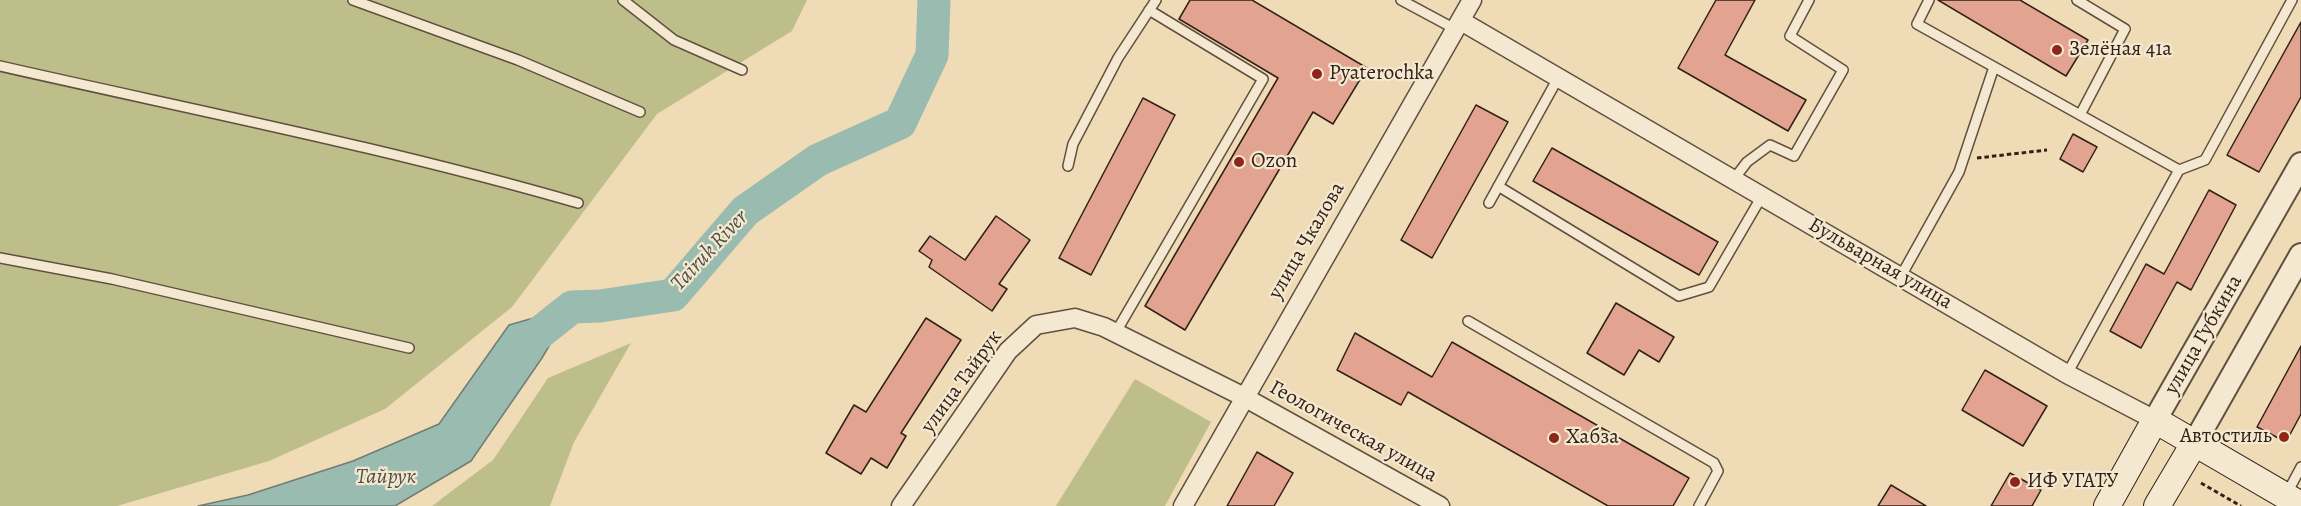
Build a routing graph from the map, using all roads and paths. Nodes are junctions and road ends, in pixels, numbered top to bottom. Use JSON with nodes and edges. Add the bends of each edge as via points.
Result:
{"nodes":[{"id":1,"x":353,"y":0,"type":"edge"},
{"id":2,"x":623,"y":0,"type":"edge"},
{"id":3,"x":1156,"y":0,"type":"edge"},
{"id":4,"x":1401,"y":0,"type":"edge"},
{"id":5,"x":1472,"y":0,"type":"edge"},
{"id":6,"x":1809,"y":0,"type":"edge"},
{"id":7,"x":1929,"y":0,"type":"edge"},
{"id":8,"x":2077,"y":0,"type":"edge"},
{"id":9,"x":2292,"y":0,"type":"edge"},
{"id":10,"x":1149,"y":10,"type":"junction"},
{"id":11,"x":1458,"y":25,"type":"junction"},
{"id":12,"x":0,"y":66,"type":"edge"},
{"id":13,"x":1994,"y":67,"type":"junction"},
{"id":14,"x":742,"y":70,"type":"dead end"},
{"id":15,"x":1558,"y":78,"type":"junction"},
{"id":16,"x":640,"y":112,"type":"dead end"},
{"id":17,"x":2080,"y":115,"type":"junction"},
{"id":18,"x":2047,"y":150,"type":"dead end"},
{"id":19,"x":1963,"y":159,"type":"junction"},
{"id":20,"x":2301,"y":164,"type":"edge"},
{"id":21,"x":1068,"y":166,"type":"dead end"},
{"id":22,"x":2179,"y":170,"type":"junction"},
{"id":23,"x":1734,"y":179,"type":"junction"},
{"id":24,"x":1498,"y":186,"type":"junction"},
{"id":25,"x":1762,"y":196,"type":"junction"},
{"id":26,"x":1489,"y":202,"type":"dead end"},
{"id":27,"x":578,"y":203,"type":"dead end"},
{"id":28,"x":2301,"y":255,"type":"edge"},
{"id":29,"x":0,"y":258,"type":"edge"},
{"id":30,"x":1900,"y":276,"type":"junction"},
{"id":31,"x":1468,"y":321,"type":"dead end"},
{"id":32,"x":1116,"y":332,"type":"junction"},
{"id":33,"x":409,"y":348,"type":"dead end"},
{"id":34,"x":2067,"y":374,"type":"junction"},
{"id":35,"x":1244,"y":397,"type":"junction"},
{"id":36,"x":2155,"y":420,"type":"junction"},
{"id":37,"x":2195,"y":442,"type":"junction"},
{"id":38,"x":2301,"y":467,"type":"edge"},
{"id":39,"x":2201,"y":483,"type":"dead end"},
{"id":40,"x":2293,"y":500,"type":"edge"},
{"id":41,"x":901,"y":506,"type":"edge"},
{"id":42,"x":1182,"y":506,"type":"edge"},
{"id":43,"x":1440,"y":506,"type":"edge"},
{"id":44,"x":1699,"y":506,"type":"edge"},
{"id":45,"x":2108,"y":506,"type":"edge"},
{"id":46,"x":2157,"y":506,"type":"edge"},
{"id":47,"x":2241,"y":506,"type":"edge"}],
"edges":[{"from":1,"to":16,"type":"lane","via":[[518,60]]},
{"from":2,"to":14,"type":"lane","via":[[674,40]]},
{"from":3,"to":10,"type":"lane"},
{"from":4,"to":11,"type":"lane"},
{"from":5,"to":11,"type":"street","name":"улица Чкалова"},
{"from":6,"to":23,"type":"lane","via":[[1790,36],[1843,70],[1794,156],[1770,145],[1747,162]]},
{"from":7,"to":13,"type":"lane","via":[[1917,24]]},
{"from":8,"to":17,"type":"lane","via":[[2126,29]]},
{"from":9,"to":22,"type":"lane","via":[[2205,160]]},
{"from":10,"to":21,"type":"lane","via":[[1118,58],[1078,134]]},
{"from":10,"to":32,"type":"lane","via":[[1263,79]]},
{"from":11,"to":15,"type":"street","name":"Бульварная улица"},
{"from":11,"to":35,"type":"street","name":"улица Чкалова"},
{"from":12,"to":27,"type":"lane","via":[[344,141]]},
{"from":13,"to":17,"type":"lane"},
{"from":13,"to":19,"type":"lane"},
{"from":15,"to":23,"type":"street","name":"Бульварная улица"},
{"from":15,"to":24,"type":"lane"},
{"from":17,"to":22,"type":"lane"},
{"from":18,"to":19,"type":"path"},
{"from":19,"to":30,"type":"lane"},
{"from":20,"to":36,"type":"street","name":"улица Губкина"},
{"from":22,"to":34,"type":"lane"},
{"from":23,"to":25,"type":"street","name":"Бульварная улица"},
{"from":24,"to":25,"type":"lane","via":[[1679,296],[1709,287]]},
{"from":24,"to":26,"type":"lane"},
{"from":25,"to":30,"type":"street","name":"Бульварная улица"},
{"from":28,"to":37,"type":"street","name":"улица Губкина"},
{"from":29,"to":33,"type":"lane","via":[[112,279]]},
{"from":30,"to":34,"type":"street","name":"Бульварная улица"},
{"from":31,"to":44,"type":"lane","via":[[1714,463],[1718,471]]},
{"from":32,"to":35,"type":"street","name":"улица Тайрук"},
{"from":32,"to":41,"type":"street","name":"улица Тайрук","via":[[1075,318],[1036,325],[1008,351]]},
{"from":34,"to":36,"type":"street","name":"Бульварная улица"},
{"from":35,"to":42,"type":"street","name":"улица Чкалова"},
{"from":35,"to":43,"type":"street","name":"Геологическая улица"},
{"from":36,"to":37,"type":"main road","name":"Бульварная улица"},
{"from":36,"to":45,"type":"main road","name":"улица Губкина"},
{"from":37,"to":40,"type":"main road","name":"Бульварная улица"},
{"from":37,"to":46,"type":"main road","name":"улица Губкина"},
{"from":38,"to":40,"type":"lane"},
{"from":39,"to":47,"type":"path"}]}
